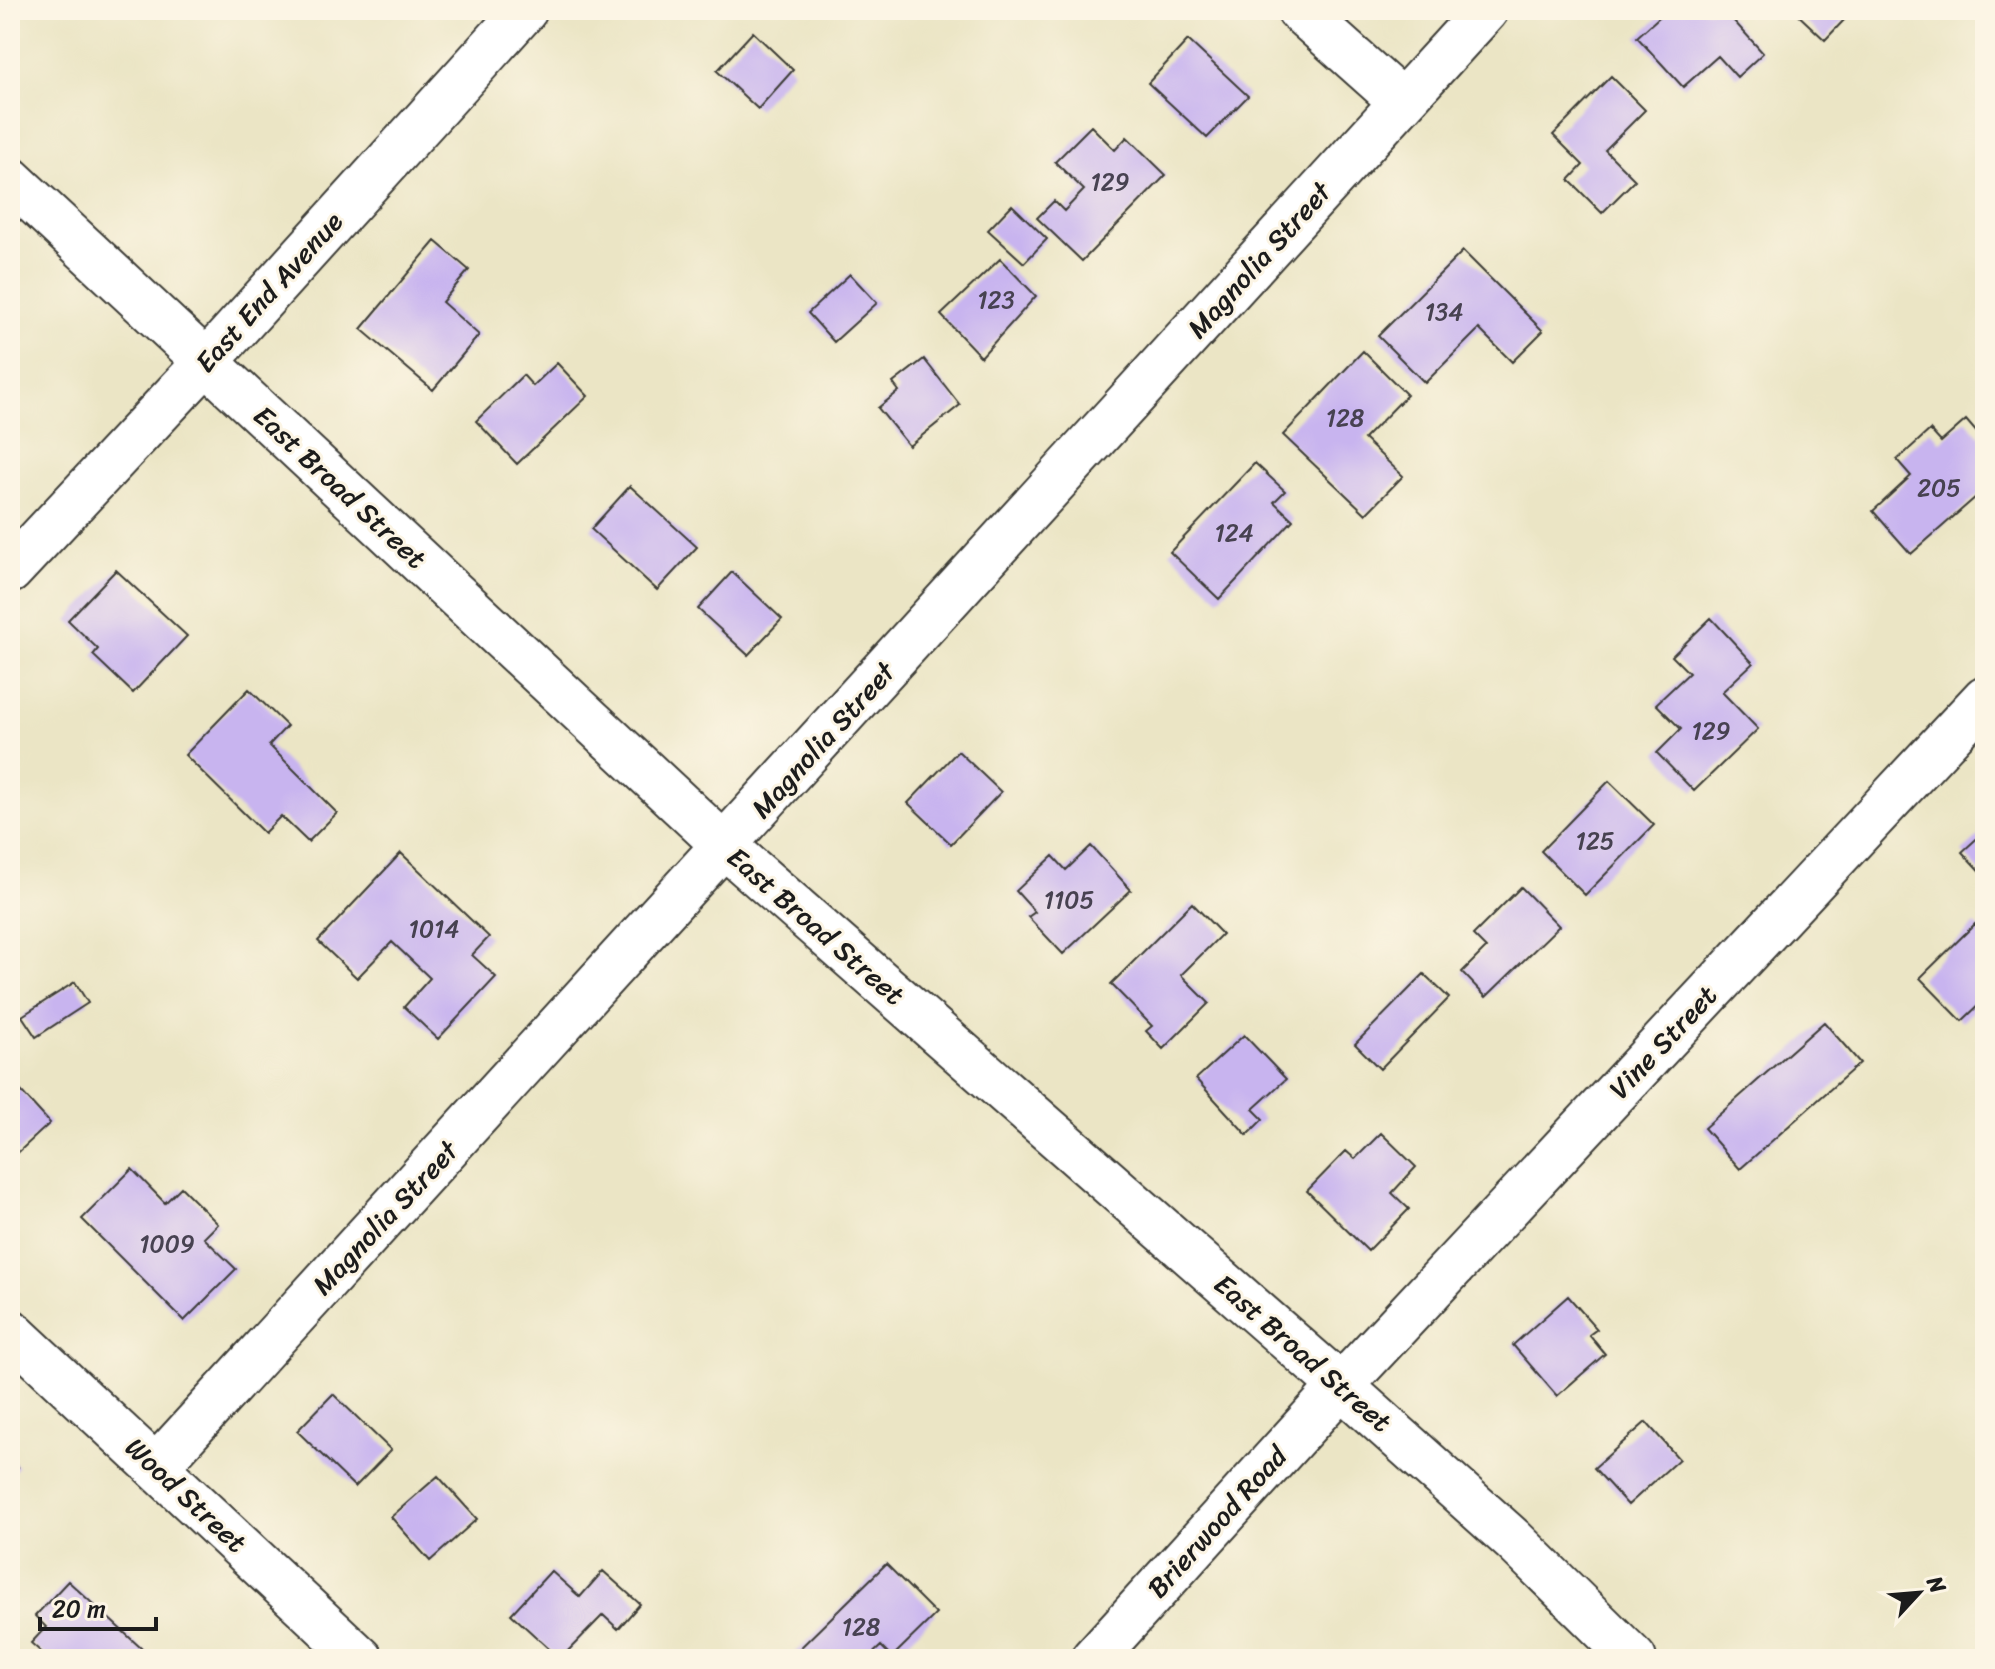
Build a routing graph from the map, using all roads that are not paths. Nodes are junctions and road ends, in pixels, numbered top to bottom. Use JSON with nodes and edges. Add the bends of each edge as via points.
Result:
{"nodes":[{"id":1,"x":525,"y":10,"type":"edge"},
{"id":2,"x":1299,"y":10,"type":"edge"},
{"id":3,"x":1486,"y":10,"type":"edge"},
{"id":4,"x":1402,"y":102,"type":"junction"},
{"id":5,"x":10,"y":179,"type":"edge"},
{"id":6,"x":206,"y":362,"type":"junction"},
{"id":7,"x":10,"y":571,"type":"edge"},
{"id":8,"x":1985,"y":698,"type":"edge"},
{"id":9,"x":726,"y":847,"type":"junction"},
{"id":10,"x":10,"y":1331,"type":"edge"},
{"id":11,"x":1341,"y":1386,"type":"junction"},
{"id":12,"x":156,"y":1467,"type":"junction"},
{"id":13,"x":361,"y":1659,"type":"edge"},
{"id":14,"x":1093,"y":1659,"type":"edge"},
{"id":15,"x":1634,"y":1659,"type":"edge"}],
"edges":[{"from":1,"to":6,"type":"street","name":"East End Avenue"},
{"from":2,"to":4,"type":"street"},
{"from":3,"to":4,"type":"street","name":"Magnolia Street"},
{"from":4,"to":9,"type":"street","name":"Magnolia Street"},
{"from":5,"to":6,"type":"street","name":"East Broad Street"},
{"from":6,"to":7,"type":"street","name":"East End Avenue"},
{"from":6,"to":9,"type":"street","name":"East Broad Street"},
{"from":8,"to":11,"type":"street","name":"Vine Street"},
{"from":9,"to":11,"type":"street","name":"East Broad Street"},
{"from":9,"to":12,"type":"street","name":"Magnolia Street"},
{"from":10,"to":12,"type":"street","name":"Wood Street"},
{"from":11,"to":14,"type":"street","name":"Brierwood Road"},
{"from":11,"to":15,"type":"street","name":"East Broad Street","via":[[1513,1540]]},
{"from":12,"to":13,"type":"street","name":"Wood Street"}]}
